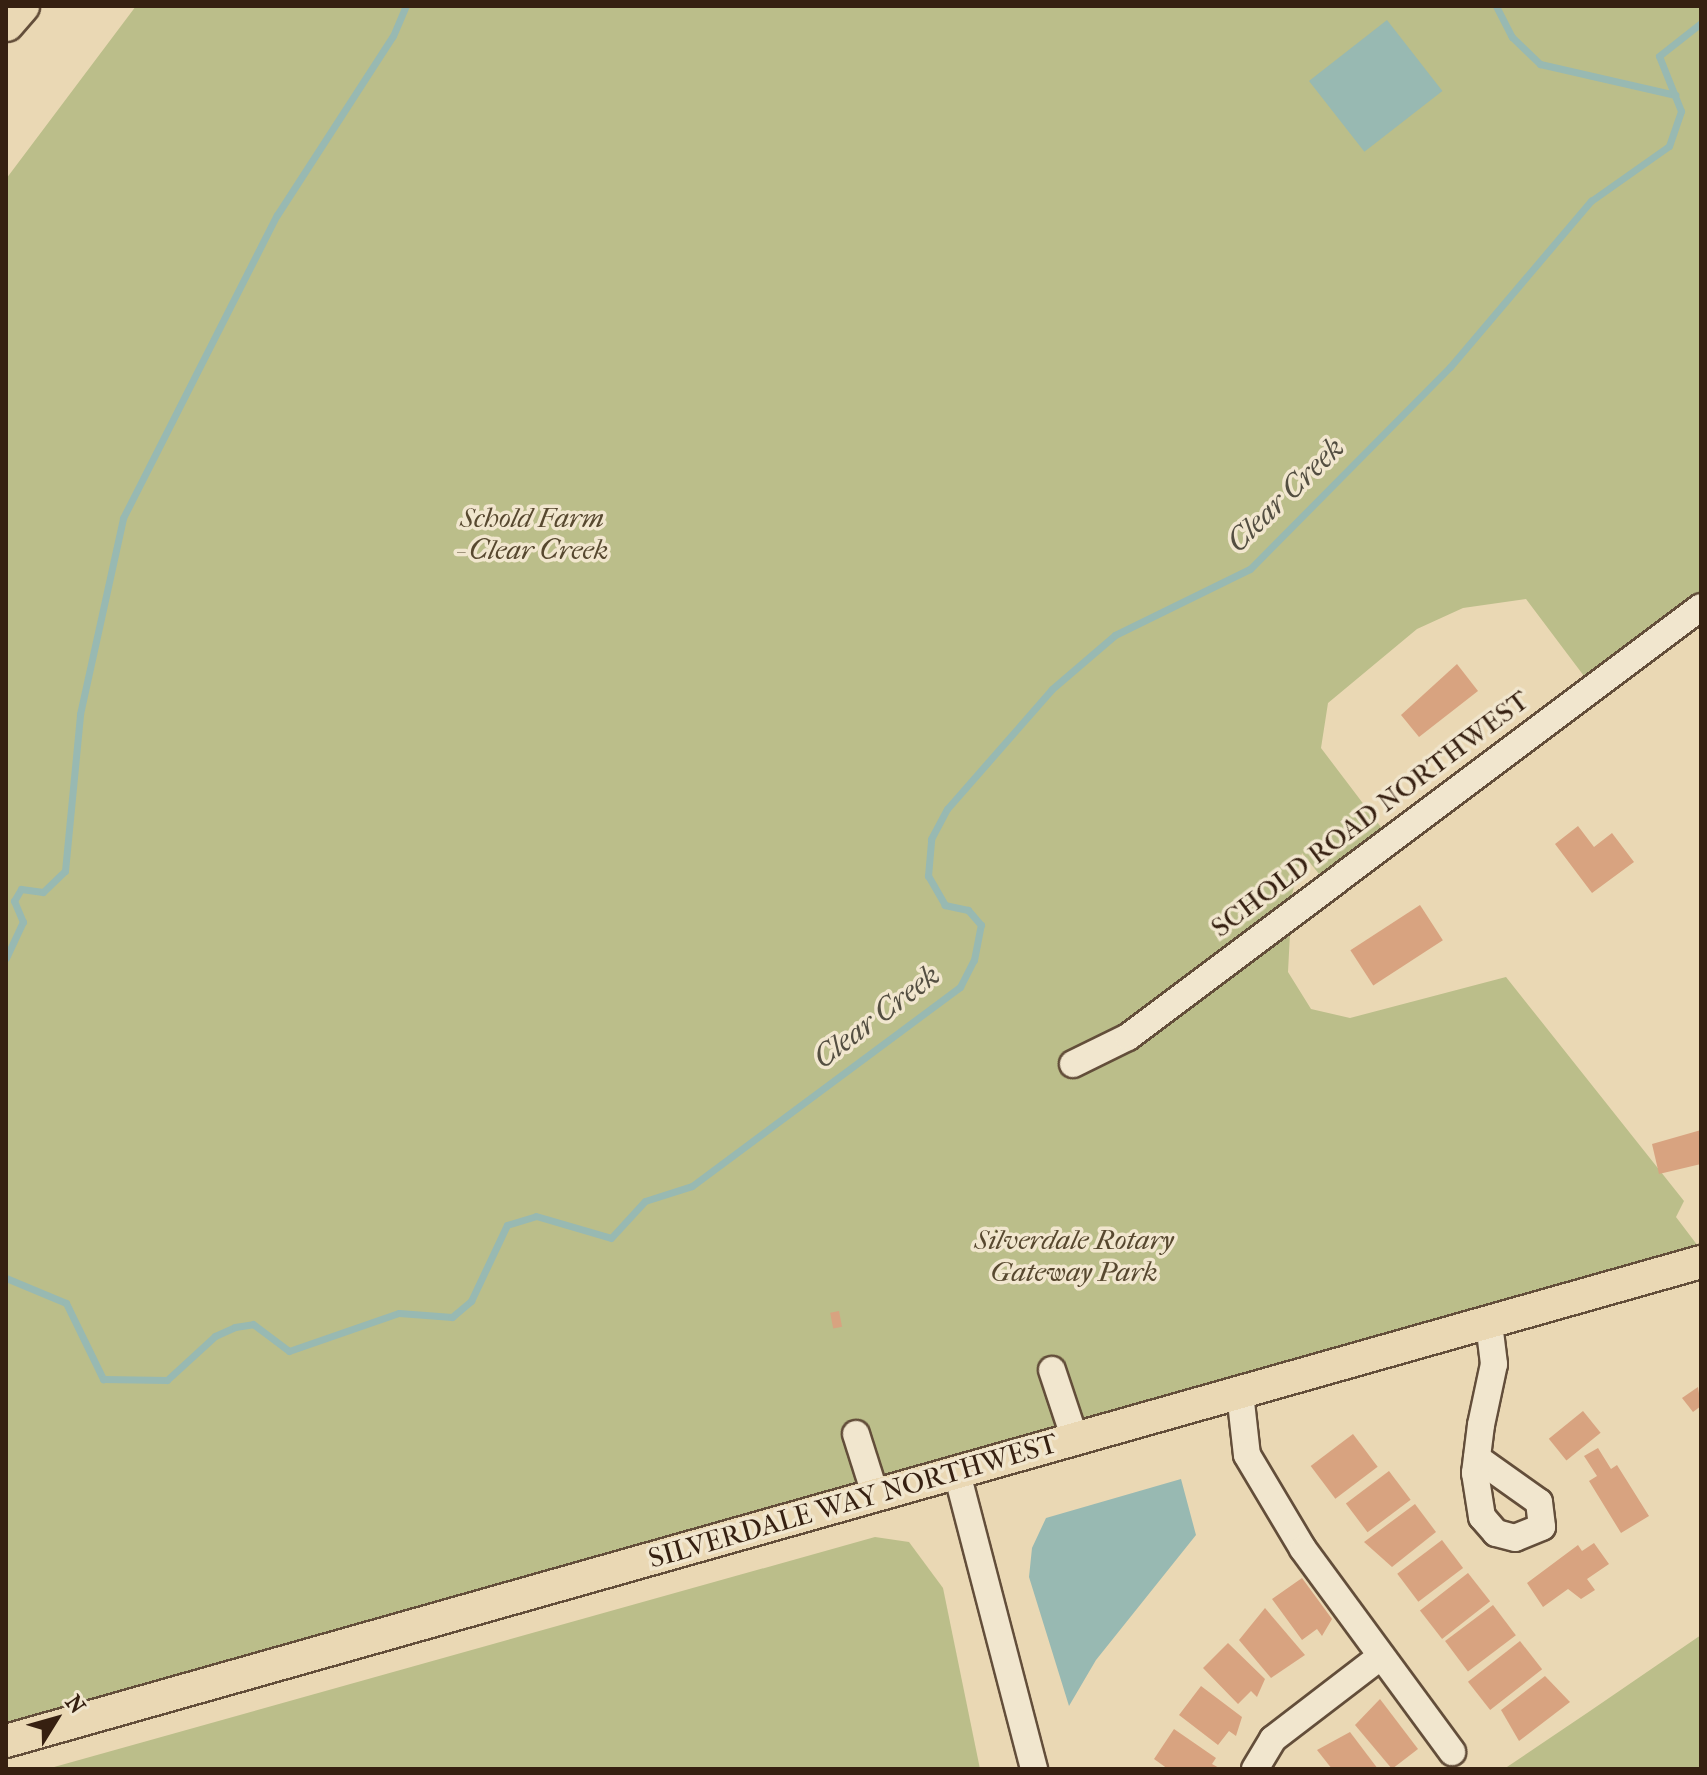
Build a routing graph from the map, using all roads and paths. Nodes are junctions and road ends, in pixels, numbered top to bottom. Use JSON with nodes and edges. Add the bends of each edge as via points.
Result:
{"nodes":[{"id":1,"x":21,"y":6,"type":"edge"},
{"id":2,"x":6,"y":23,"type":"edge"},
{"id":3,"x":1701,"y":607,"type":"edge"},
{"id":4,"x":1073,"y":1064,"type":"dead end"},
{"id":5,"x":1701,"y":1262,"type":"edge"},
{"id":6,"x":1489,"y":1326,"type":"junction"},
{"id":7,"x":1052,"y":1370,"type":"dead end"},
{"id":8,"x":1240,"y":1393,"type":"junction"},
{"id":9,"x":856,"y":1434,"type":"dead end"},
{"id":10,"x":1075,"y":1439,"type":"junction"},
{"id":11,"x":1477,"y":1458,"type":"dead end"},
{"id":12,"x":957,"y":1473,"type":"junction"},
{"id":13,"x":875,"y":1494,"type":"junction"},
{"id":14,"x":1380,"y":1657,"type":"junction"},
{"id":15,"x":6,"y":1741,"type":"edge"},
{"id":16,"x":1452,"y":1752,"type":"dead end"},
{"id":17,"x":1034,"y":1769,"type":"edge"},
{"id":18,"x":1255,"y":1769,"type":"edge"}],
"edges":[{"from":1,"to":2,"type":"highway"},
{"from":3,"to":4,"type":"street","name":"SCHOLD ROAD NORTHWEST","via":[[1128,1037]]},
{"from":5,"to":6,"type":"main road","name":"SILVERDALE WAY NORTHWEST"},
{"from":6,"to":8,"type":"main road","name":"SILVERDALE WAY NORTHWEST"},
{"from":6,"to":11,"type":"street","via":[[1494,1364]]},
{"from":7,"to":10,"type":"street"},
{"from":8,"to":10,"type":"main road","name":"SILVERDALE WAY NORTHWEST"},
{"from":8,"to":14,"type":"street","via":[[1247,1455],[1303,1549]]},
{"from":9,"to":13,"type":"street"},
{"from":10,"to":12,"type":"main road","name":"SILVERDALE WAY NORTHWEST"},
{"from":12,"to":13,"type":"main road","name":"SILVERDALE WAY NORTHWEST"},
{"from":12,"to":17,"type":"street"},
{"from":13,"to":15,"type":"main road","name":"SILVERDALE WAY NORTHWEST"},
{"from":14,"to":16,"type":"street"},
{"from":14,"to":18,"type":"street","via":[[1273,1739]]}]}
